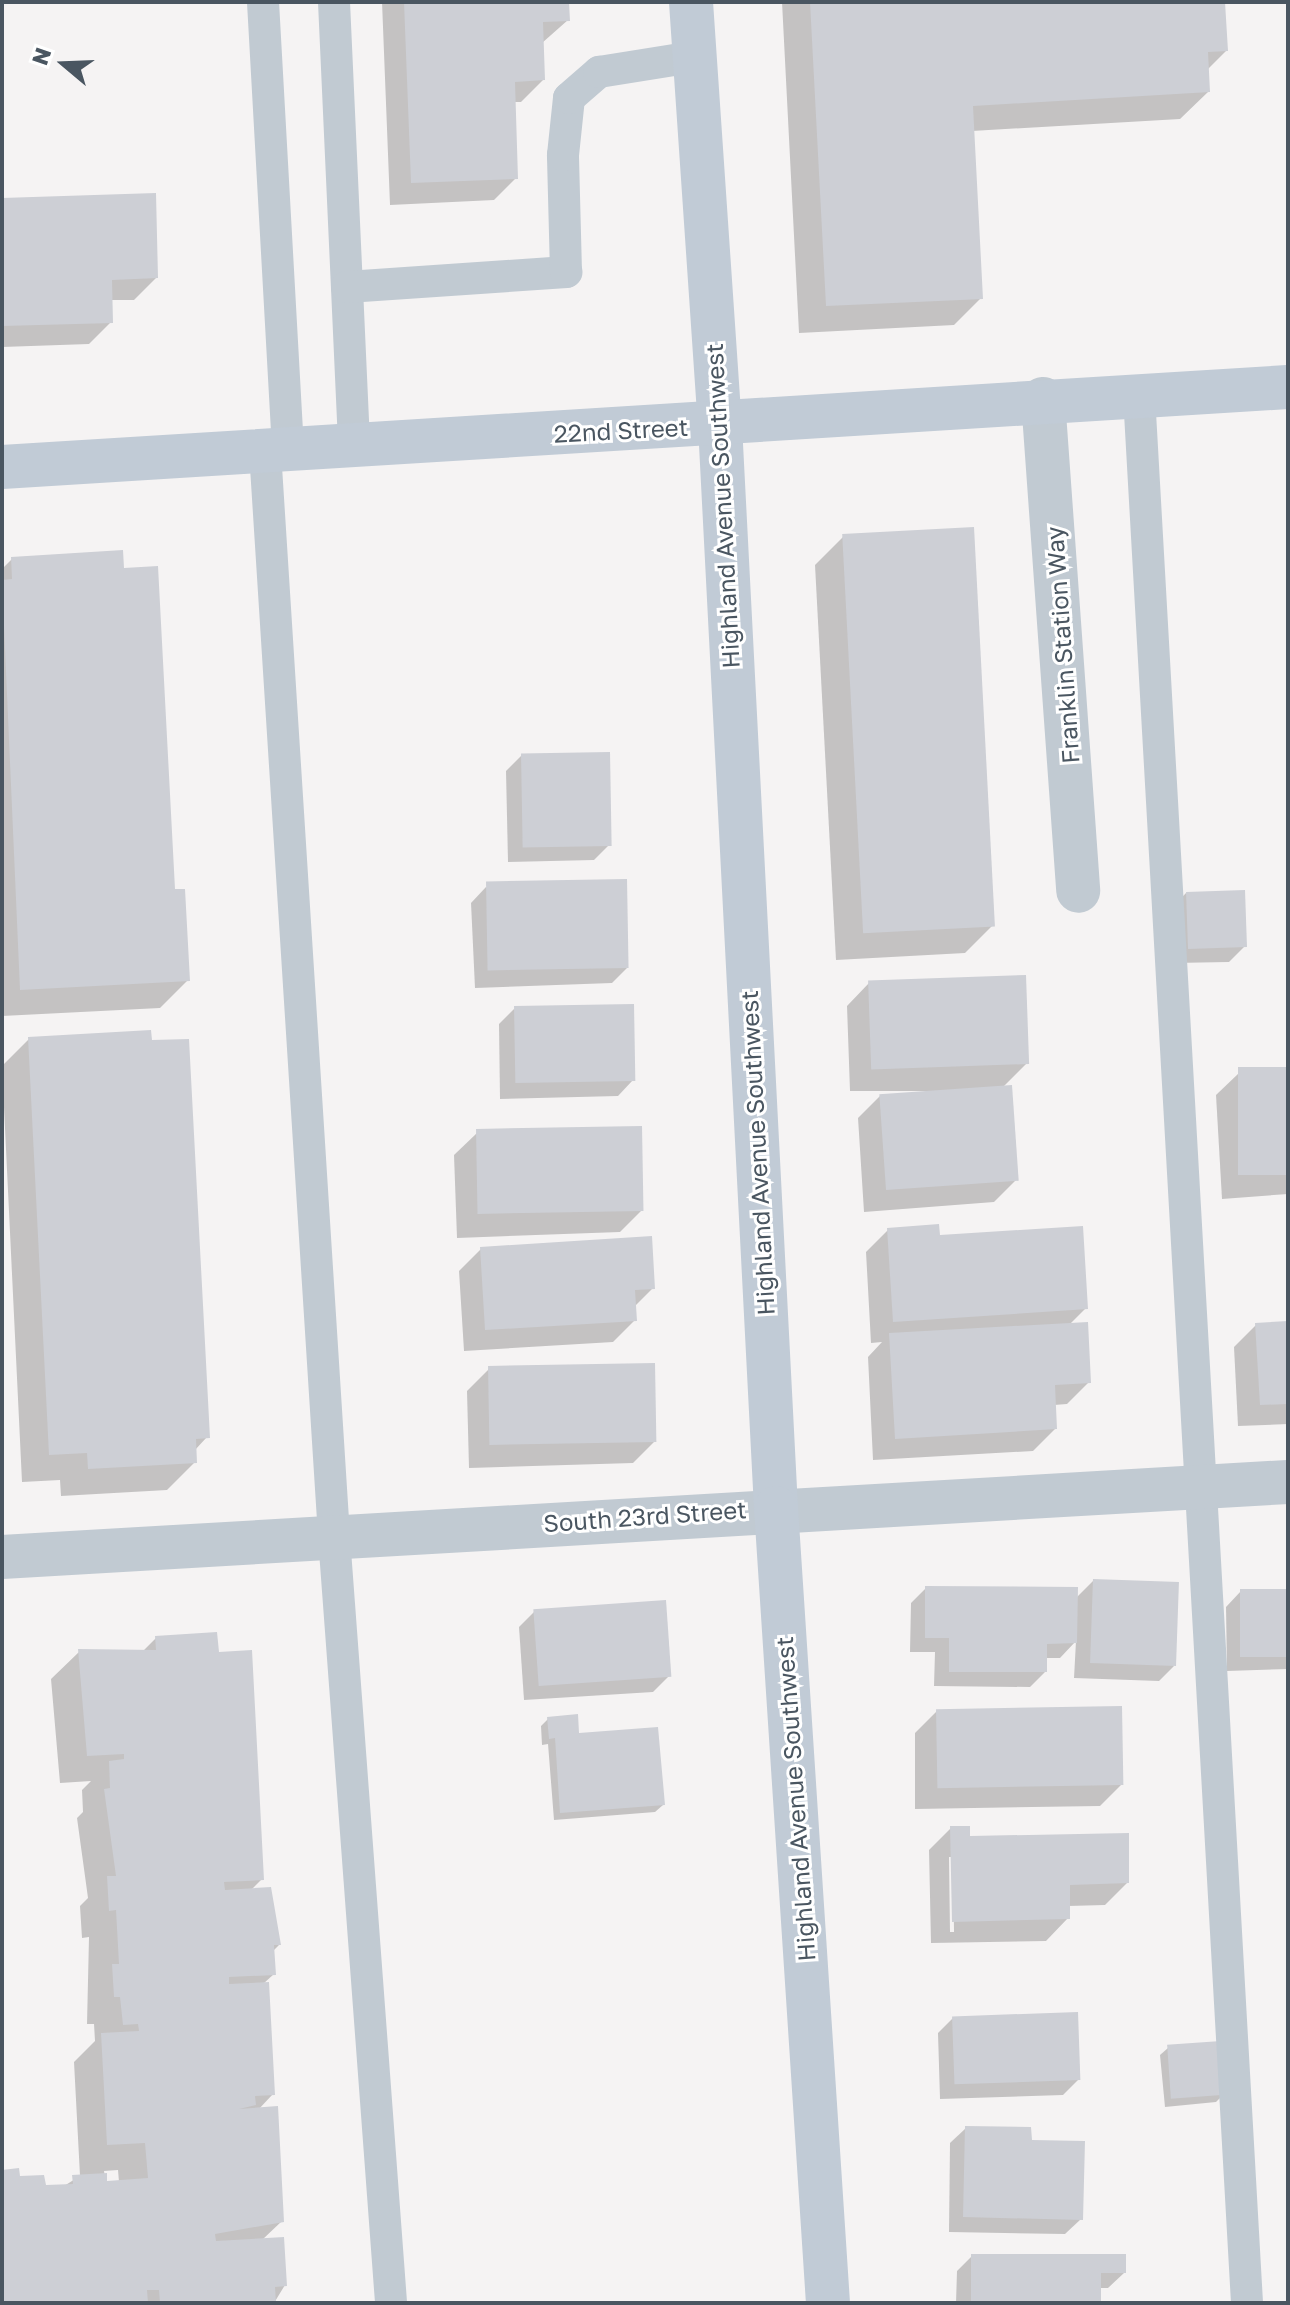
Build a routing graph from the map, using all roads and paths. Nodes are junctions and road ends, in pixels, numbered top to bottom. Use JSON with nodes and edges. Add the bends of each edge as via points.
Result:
{"nodes":[{"id":1,"x":263,"y":2,"type":"edge"},
{"id":2,"x":334,"y":2,"type":"edge"},
{"id":3,"x":691,"y":2,"type":"edge"},
{"id":4,"x":693,"y":57,"type":"junction"},
{"id":5,"x":347,"y":287,"type":"junction"},
{"id":6,"x":1288,"y":387,"type":"edge"},
{"id":7,"x":1139,"y":395,"type":"junction"},
{"id":8,"x":1043,"y":399,"type":"junction"},
{"id":9,"x":720,"y":425,"type":"junction"},
{"id":10,"x":354,"y":447,"type":"junction"},
{"id":11,"x":277,"y":451,"type":"junction"},
{"id":12,"x":2,"y":467,"type":"edge"},
{"id":13,"x":1078,"y":891,"type":"dead end"},
{"id":14,"x":1288,"y":1482,"type":"edge"},
{"id":15,"x":1204,"y":1486,"type":"junction"},
{"id":16,"x":776,"y":1508,"type":"junction"},
{"id":17,"x":334,"y":1537,"type":"junction"},
{"id":18,"x":2,"y":1557,"type":"edge"},
{"id":19,"x":391,"y":2303,"type":"edge"},
{"id":20,"x":828,"y":2303,"type":"edge"},
{"id":21,"x":1247,"y":2303,"type":"edge"}],
"edges":[{"from":1,"to":11,"type":"lane"},
{"from":2,"to":5,"type":"lane"},
{"from":3,"to":4,"type":"street","name":"Highland Avenue Southwest"},
{"from":4,"to":5,"type":"lane","via":[[599,72],[569,98],[563,142],[566,272]]},
{"from":4,"to":9,"type":"street","name":"Highland Avenue Southwest"},
{"from":5,"to":10,"type":"lane"},
{"from":6,"to":7,"type":"street","name":"22nd Street"},
{"from":7,"to":8,"type":"street","name":"22nd Street"},
{"from":7,"to":15,"type":"lane"},
{"from":8,"to":9,"type":"street","name":"22nd Street"},
{"from":8,"to":13,"type":"street","name":"Franklin Station Way"},
{"from":9,"to":10,"type":"street","name":"22nd Street"},
{"from":9,"to":16,"type":"street","name":"Highland Avenue Southwest"},
{"from":10,"to":11,"type":"street","name":"22nd Street"},
{"from":11,"to":12,"type":"street","name":"22nd Street"},
{"from":11,"to":17,"type":"lane"},
{"from":14,"to":15,"type":"street","name":"South 23rd Street"},
{"from":15,"to":16,"type":"street","name":"South 23rd Street"},
{"from":15,"to":21,"type":"lane"},
{"from":16,"to":17,"type":"street","name":"South 23rd Street"},
{"from":16,"to":20,"type":"street","name":"Highland Avenue Southwest"},
{"from":17,"to":18,"type":"street","name":"South 23rd Street"},
{"from":17,"to":19,"type":"lane"}]}
